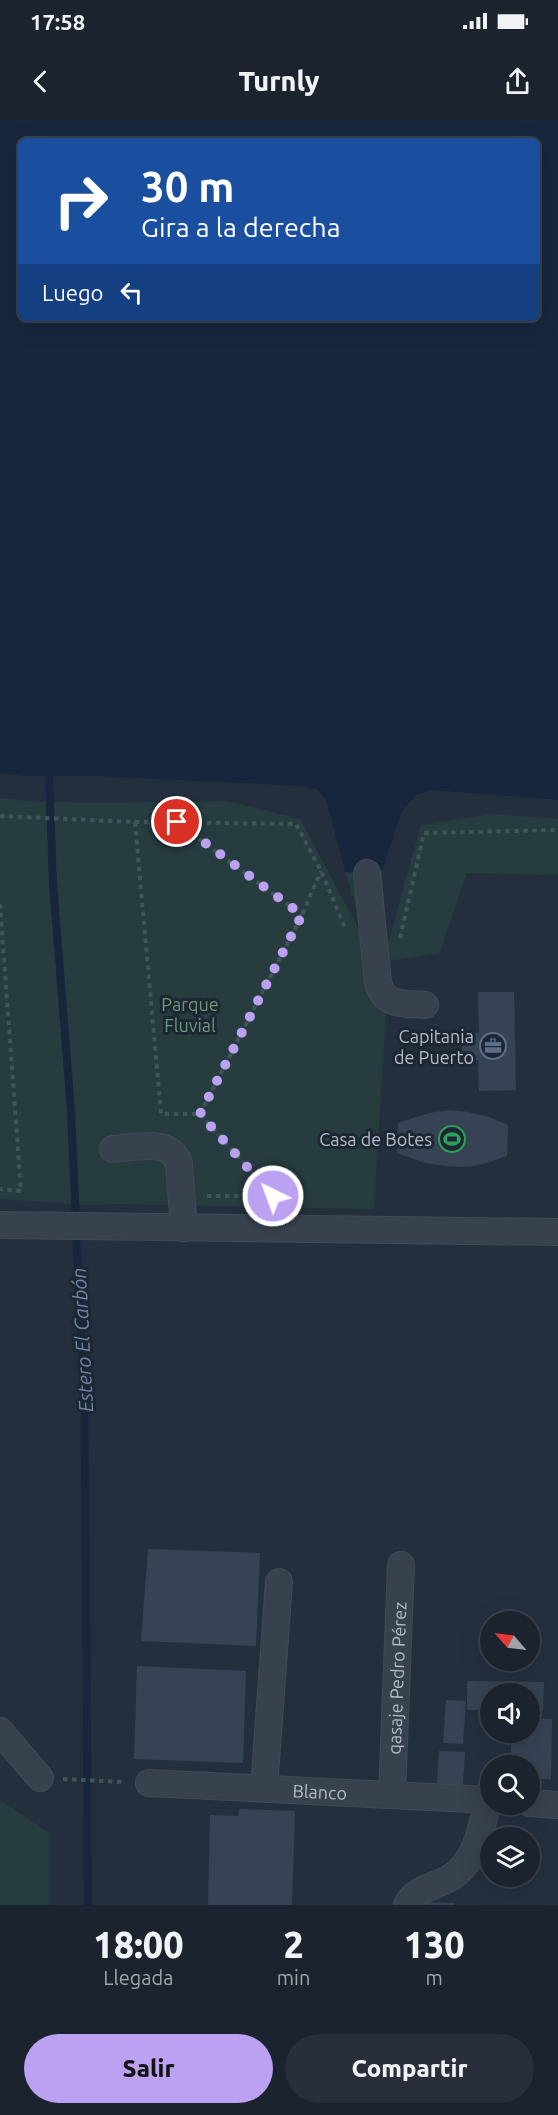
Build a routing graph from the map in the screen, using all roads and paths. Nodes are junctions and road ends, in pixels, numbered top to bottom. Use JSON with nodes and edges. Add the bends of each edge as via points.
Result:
{"nodes":[{"id":1,"x":0,"y":816,"type":"edge"},
{"id":2,"x":177,"y":822,"type":"dead end"},
{"id":3,"x":321,"y":871,"type":"dead end"},
{"id":4,"x":367,"y":873,"type":"dead end"},
{"id":5,"x":0,"y":904,"type":"edge"},
{"id":6,"x":302,"y":915,"type":"junction"},
{"id":7,"x":2,"y":946,"type":"edge"},
{"id":8,"x":425,"y":1005,"type":"dead end"},
{"id":9,"x":200,"y":1114,"type":"junction"},
{"id":10,"x":113,"y":1149,"type":"dead end"},
{"id":11,"x":0,"y":1189,"type":"edge"},
{"id":12,"x":181,"y":1196,"type":"junction"},
{"id":13,"x":8,"y":1226,"type":"edge"},
{"id":14,"x":184,"y":1228,"type":"junction"},
{"id":15,"x":558,"y":1232,"type":"edge"},
{"id":16,"x":401,"y":1565,"type":"dead end"},
{"id":17,"x":279,"y":1582,"type":"dead end"},
{"id":18,"x":0,"y":1731,"type":"edge"},
{"id":19,"x":40,"y":1778,"type":"joint"},
{"id":20,"x":149,"y":1783,"type":"joint"},
{"id":21,"x":264,"y":1788,"type":"junction"},
{"id":22,"x":392,"y":1794,"type":"junction"},
{"id":23,"x":480,"y":1799,"type":"edge"},
{"id":24,"x":540,"y":1804,"type":"edge"},
{"id":25,"x":558,"y":1805,"type":"edge"},
{"id":26,"x":485,"y":1815,"type":"edge"},
{"id":27,"x":407,"y":1905,"type":"edge"}],
"edges":[{"from":1,"to":9,"type":"path","via":[[135,822],[161,1114]]},
{"from":2,"to":6,"type":"path"},
{"from":3,"to":6,"type":"path"},
{"from":4,"to":8,"type":"street","via":[[382,995],[390,1001]]},
{"from":5,"to":7,"type":"path"},
{"from":6,"to":9,"type":"path"},
{"from":7,"to":11,"type":"path","via":[[21,1191]]},
{"from":9,"to":12,"type":"path","via":[[273,1196]]},
{"from":10,"to":12,"type":"street","via":[[159,1146],[171,1150],[179,1164]]},
{"from":12,"to":14,"type":"street"},
{"from":13,"to":14,"type":"street"},
{"from":14,"to":15,"type":"street"},
{"from":16,"to":22,"type":"street","name":"qasaje Pedro Pérez"},
{"from":17,"to":21,"type":"street"},
{"from":18,"to":19,"type":"street"},
{"from":19,"to":20,"type":"path"},
{"from":20,"to":21,"type":"street","name":"Blanco"},
{"from":21,"to":22,"type":"street","name":"Blanco"},
{"from":22,"to":23,"type":"street","name":"Blanco"},
{"from":24,"to":25,"type":"street"},
{"from":26,"to":27,"type":"street","via":[[479,1838],[464,1865],[450,1878],[421,1890]]}]}
